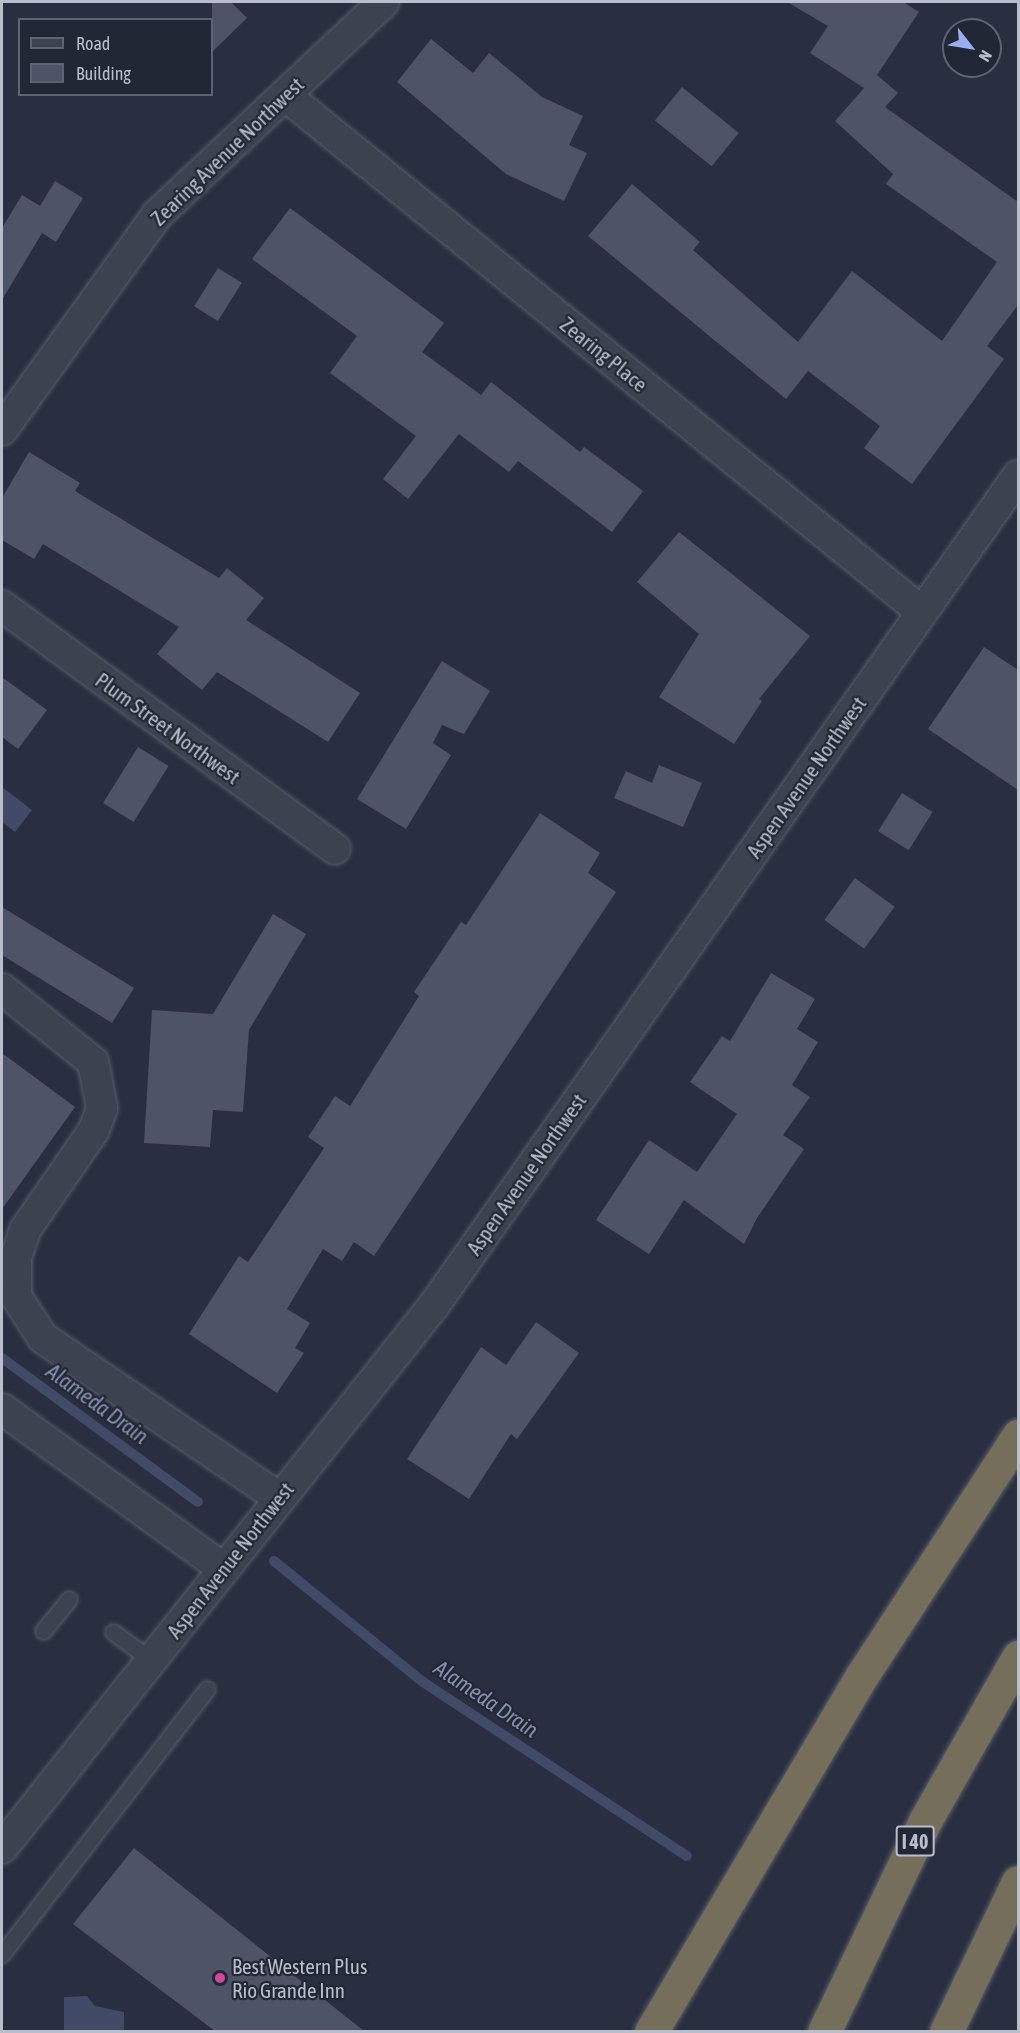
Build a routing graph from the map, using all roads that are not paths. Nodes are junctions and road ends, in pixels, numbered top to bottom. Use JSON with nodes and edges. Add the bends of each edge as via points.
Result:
{"nodes":[{"id":1,"x":384,"y":2,"type":"edge"},
{"id":2,"x":285,"y":95,"type":"junction"},
{"id":3,"x":2,"y":430,"type":"edge"},
{"id":4,"x":1018,"y":476,"type":"edge"},
{"id":5,"x":2,"y":606,"type":"edge"},
{"id":6,"x":922,"y":612,"type":"junction"},
{"id":7,"x":335,"y":849,"type":"dead end"},
{"id":8,"x":2,"y":989,"type":"edge"},
{"id":9,"x":2,"y":1409,"type":"edge"},
{"id":10,"x":1018,"y":1436,"type":"edge"},
{"id":11,"x":279,"y":1498,"type":"junction"},
{"id":12,"x":224,"y":1569,"type":"junction"},
{"id":13,"x":69,"y":1599,"type":"dead end"},
{"id":14,"x":43,"y":1631,"type":"dead end"},
{"id":15,"x":113,"y":1632,"type":"dead end"},
{"id":16,"x":1018,"y":1657,"type":"edge"},
{"id":17,"x":151,"y":1659,"type":"junction"},
{"id":18,"x":207,"y":1689,"type":"dead end"},
{"id":19,"x":2,"y":1848,"type":"edge"},
{"id":20,"x":1018,"y":1882,"type":"edge"},
{"id":21,"x":2,"y":1954,"type":"edge"},
{"id":22,"x":651,"y":2031,"type":"edge"},
{"id":23,"x":824,"y":2031,"type":"edge"},
{"id":24,"x":946,"y":2031,"type":"edge"}],
"edges":[{"from":1,"to":2,"type":"street","name":"Zearing Avenue Northwest"},
{"from":2,"to":3,"type":"street","name":"Zearing Avenue Northwest","via":[[157,215]]},
{"from":2,"to":6,"type":"street","name":"Zearing Place"},
{"from":4,"to":6,"type":"street","name":"Aspen Avenue Northwest"},
{"from":5,"to":7,"type":"street","name":"Plum Street Northwest"},
{"from":6,"to":11,"type":"street","name":"Aspen Avenue Northwest","via":[[435,1304]]},
{"from":8,"to":11,"type":"street","via":[[93,1062],[102,1108],[94,1130],[26,1230],[14,1280],[21,1306],[43,1338]]},
{"from":9,"to":12,"type":"street"},
{"from":10,"to":22,"type":"highway","via":[[861,1677]]},
{"from":11,"to":12,"type":"street","name":"Aspen Avenue Northwest"},
{"from":12,"to":17,"type":"street","name":"Aspen Avenue Northwest"},
{"from":13,"to":14,"type":"lane"},
{"from":15,"to":17,"type":"lane"},
{"from":16,"to":23,"type":"highway","number":"I 40","via":[[925,1821]]},
{"from":17,"to":19,"type":"street","name":"Aspen Avenue Northwest"},
{"from":18,"to":21,"type":"lane"},
{"from":20,"to":24,"type":"highway"}]}
